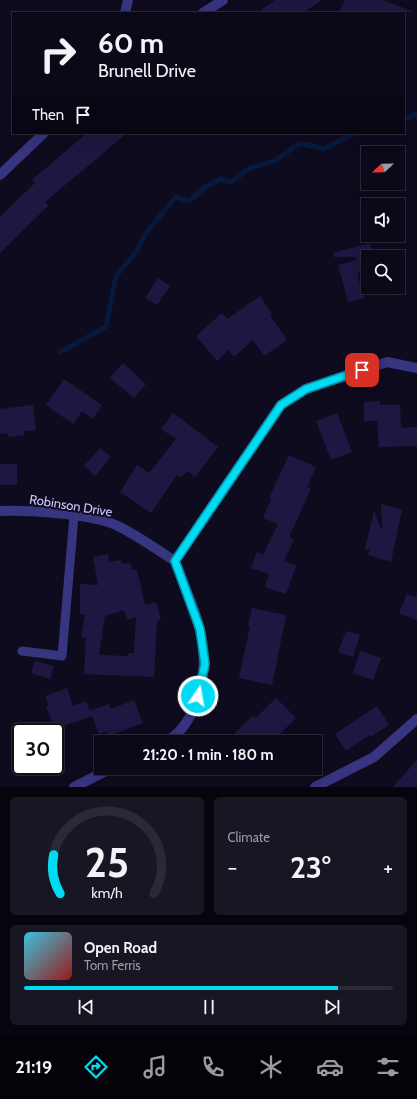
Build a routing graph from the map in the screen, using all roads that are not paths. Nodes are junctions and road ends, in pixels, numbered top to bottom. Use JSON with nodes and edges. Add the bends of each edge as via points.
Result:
{"nodes":[{"id":1,"x":128,"y":0,"type":"edge"},
{"id":2,"x":222,"y":0,"type":"edge"},
{"id":3,"x":126,"y":12,"type":"edge"},
{"id":4,"x":204,"y":12,"type":"edge"},
{"id":5,"x":43,"y":134,"type":"edge"},
{"id":6,"x":0,"y":174,"type":"edge"},
{"id":7,"x":417,"y":368,"type":"edge"},
{"id":8,"x":0,"y":511,"type":"edge"},
{"id":9,"x":74,"y":516,"type":"junction"},
{"id":10,"x":175,"y":561,"type":"junction"},
{"id":11,"x":22,"y":650,"type":"dead end"},
{"id":12,"x":417,"y":719,"type":"edge"},
{"id":13,"x":176,"y":735,"type":"edge"},
{"id":14,"x":98,"y":775,"type":"edge"},
{"id":15,"x":74,"y":787,"type":"edge"},
{"id":16,"x":315,"y":787,"type":"edge"}],
"edges":[{"from":1,"to":3,"type":"street"},
{"from":2,"to":4,"type":"street"},
{"from":5,"to":6,"type":"street"},
{"from":7,"to":10,"type":"street","via":[[387,362],[306,389],[281,405]]},
{"from":8,"to":9,"type":"street","name":"Robinson Drive","via":[[26,510]]},
{"from":9,"to":10,"type":"street","name":"Robinson Drive","via":[[116,525]]},
{"from":9,"to":11,"type":"lane","via":[[62,656]]},
{"from":10,"to":13,"type":"street","via":[[200,629],[205,664],[190,718]]},
{"from":12,"to":16,"type":"street","via":[[374,757]]},
{"from":14,"to":15,"type":"street"}]}
